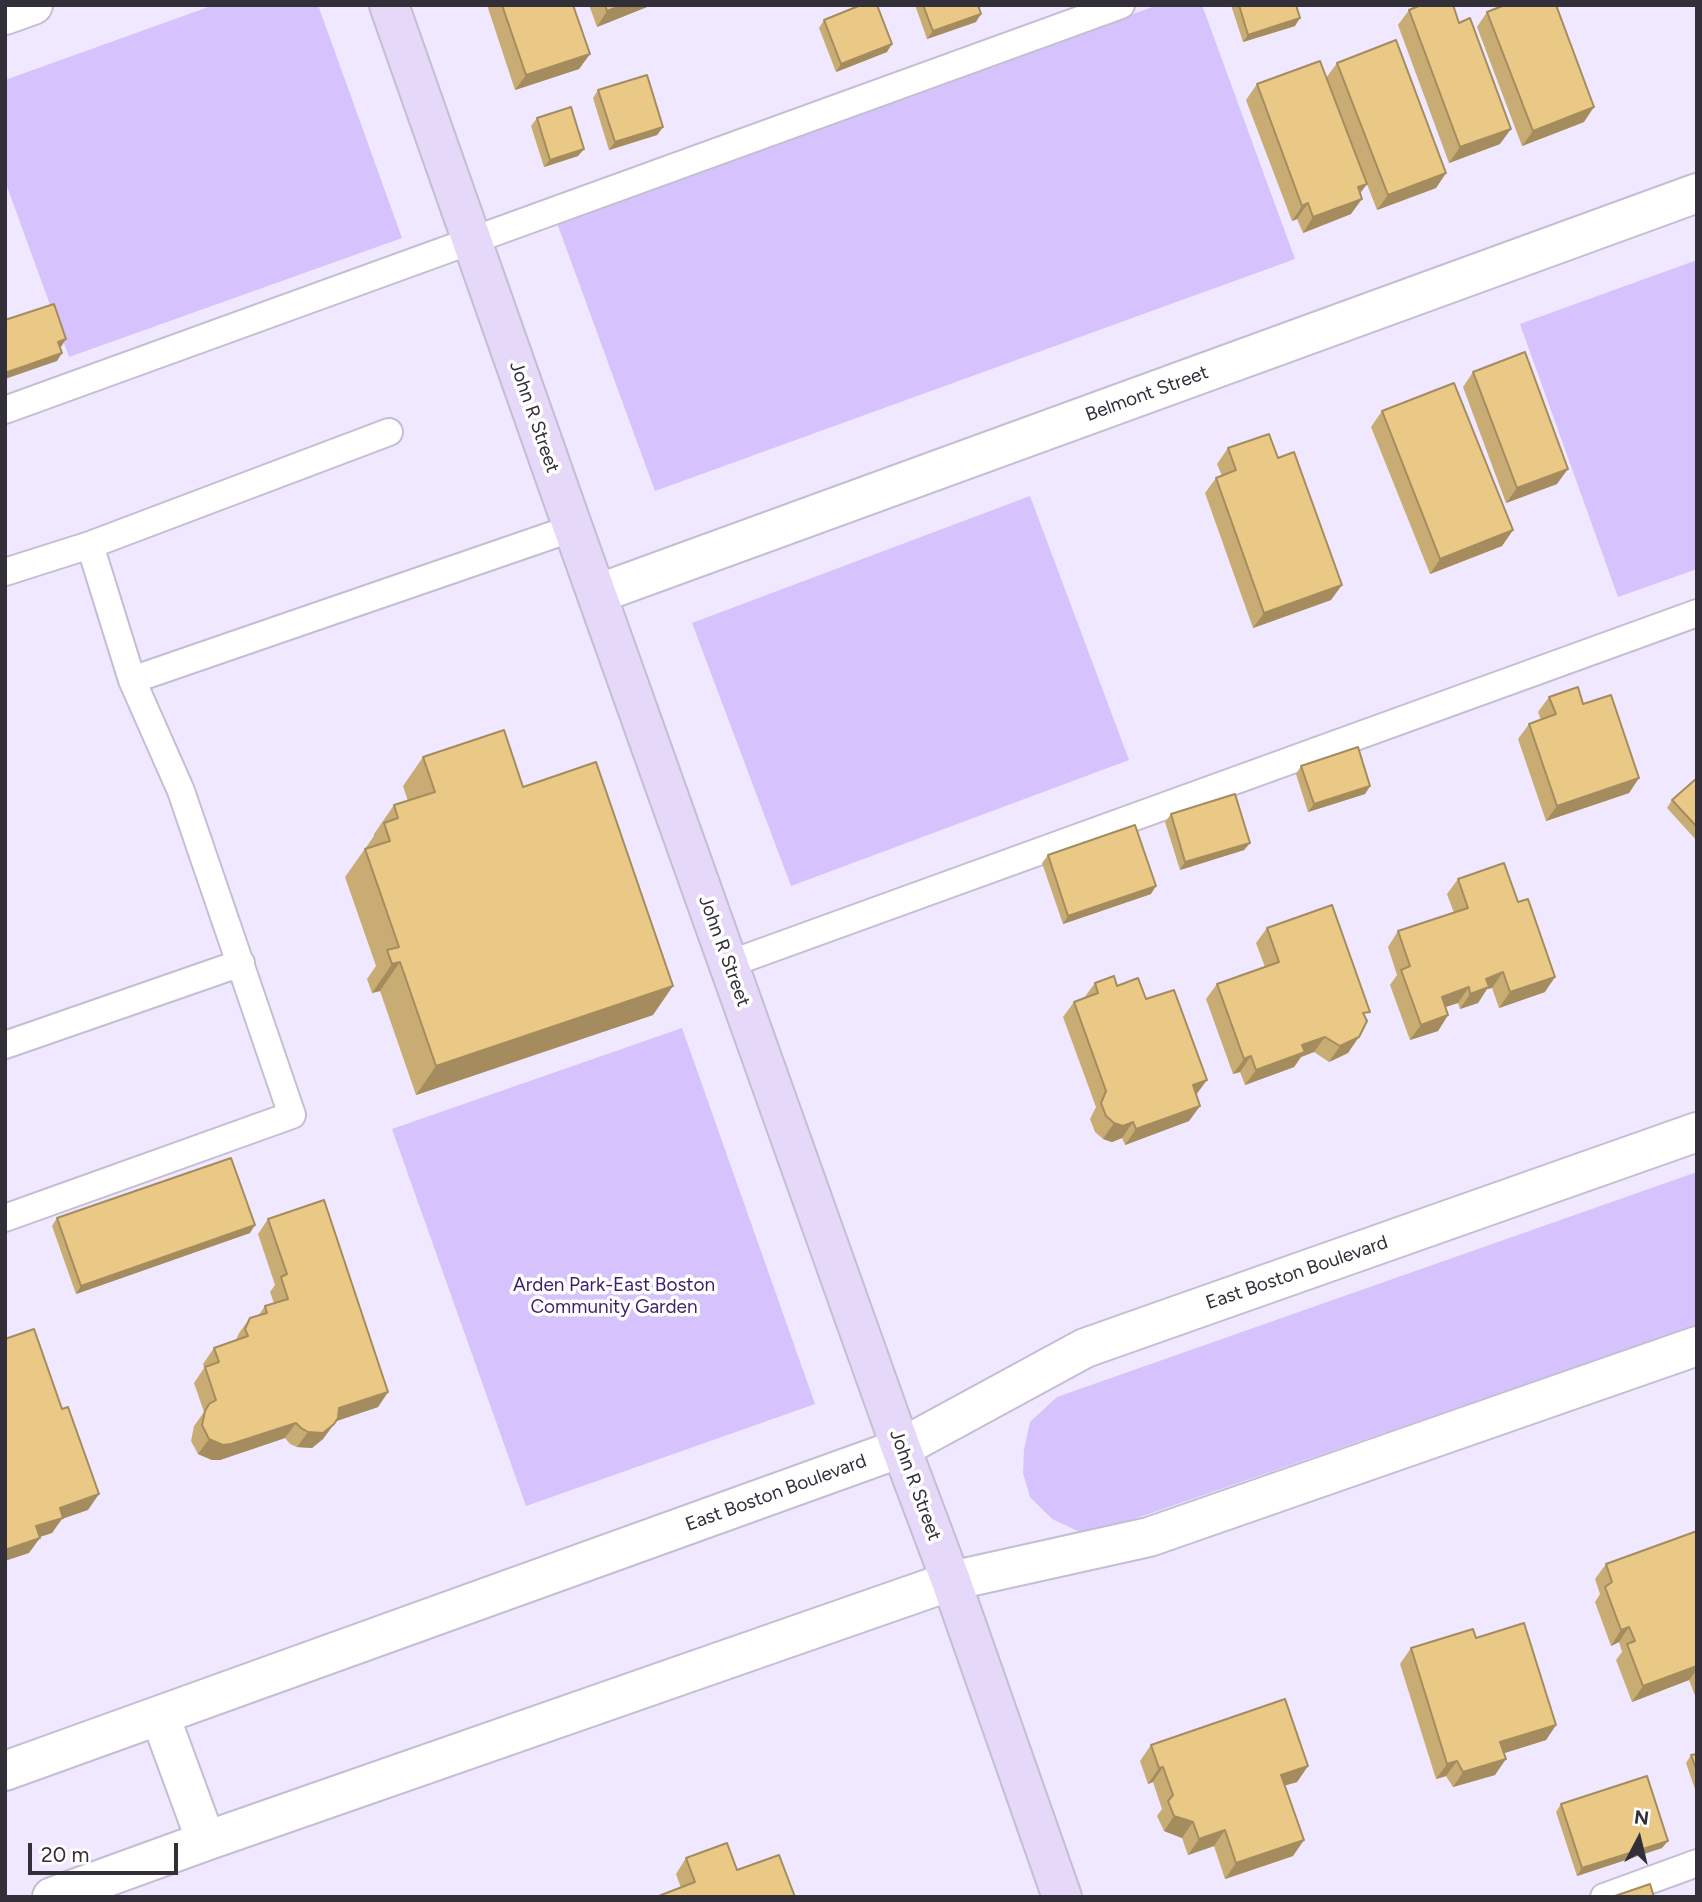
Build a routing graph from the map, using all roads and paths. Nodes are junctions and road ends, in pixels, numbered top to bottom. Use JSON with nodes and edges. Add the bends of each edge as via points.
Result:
{"nodes":[{"id":1,"x":33,"y":5,"type":"edge"},
{"id":2,"x":389,"y":5,"type":"edge"},
{"id":3,"x":1121,"y":5,"type":"edge"},
{"id":4,"x":5,"y":15,"type":"edge"},
{"id":5,"x":1697,"y":193,"type":"edge"},
{"id":6,"x":472,"y":241,"type":"junction"},
{"id":7,"x":5,"y":410,"type":"edge"},
{"id":8,"x":389,"y":432,"type":"dead end"},
{"id":9,"x":573,"y":528,"type":"junction"},
{"id":10,"x":90,"y":545,"type":"junction"},
{"id":11,"x":5,"y":572,"type":"edge"},
{"id":12,"x":597,"y":594,"type":"junction"},
{"id":13,"x":1697,"y":613,"type":"edge"},
{"id":14,"x":132,"y":680,"type":"junction"},
{"id":15,"x":241,"y":963,"type":"junction"},
{"id":16,"x":729,"y":964,"type":"junction"},
{"id":17,"x":5,"y":1045,"type":"edge"},
{"id":18,"x":1697,"y":1132,"type":"edge"},
{"id":19,"x":5,"y":1218,"type":"edge"},
{"id":20,"x":1697,"y":1346,"type":"edge"},
{"id":21,"x":901,"y":1448,"type":"junction"},
{"id":22,"x":951,"y":1581,"type":"junction"},
{"id":23,"x":160,"y":1716,"type":"junction"},
{"id":24,"x":5,"y":1771,"type":"edge"},
{"id":25,"x":206,"y":1841,"type":"junction"},
{"id":26,"x":1697,"y":1864,"type":"edge"},
{"id":27,"x":52,"y":1897,"type":"edge"},
{"id":28,"x":1062,"y":1897,"type":"edge"},
{"id":29,"x":1604,"y":1897,"type":"edge"}],
"edges":[{"from":1,"to":4,"type":"street"},
{"from":2,"to":6,"type":"street","name":"John R Street"},
{"from":3,"to":6,"type":"lane"},
{"from":5,"to":12,"type":"street","name":"Belmont Street"},
{"from":6,"to":7,"type":"lane"},
{"from":6,"to":9,"type":"street","name":"John R Street"},
{"from":8,"to":10,"type":"lane"},
{"from":9,"to":12,"type":"street","name":"John R Street"},
{"from":9,"to":14,"type":"lane"},
{"from":10,"to":11,"type":"lane"},
{"from":10,"to":14,"type":"lane"},
{"from":12,"to":16,"type":"street","name":"John R Street"},
{"from":13,"to":16,"type":"lane"},
{"from":14,"to":15,"type":"lane","via":[[181,791]]},
{"from":15,"to":17,"type":"lane"},
{"from":15,"to":19,"type":"lane","via":[[292,1115]]},
{"from":16,"to":21,"type":"street","name":"John R Street"},
{"from":18,"to":21,"type":"street","name":"East Boston Boulevard","via":[[1085,1348]]},
{"from":20,"to":22,"type":"street","via":[[1149,1537]]},
{"from":21,"to":22,"type":"street","name":"John R Street"},
{"from":21,"to":23,"type":"street","name":"East Boston Boulevard"},
{"from":22,"to":25,"type":"street"},
{"from":22,"to":28,"type":"street","name":"John R Street"},
{"from":23,"to":24,"type":"street","name":"East Boston Boulevard"},
{"from":23,"to":25,"type":"street"},
{"from":25,"to":27,"type":"street"},
{"from":26,"to":29,"type":"lane"}]}
